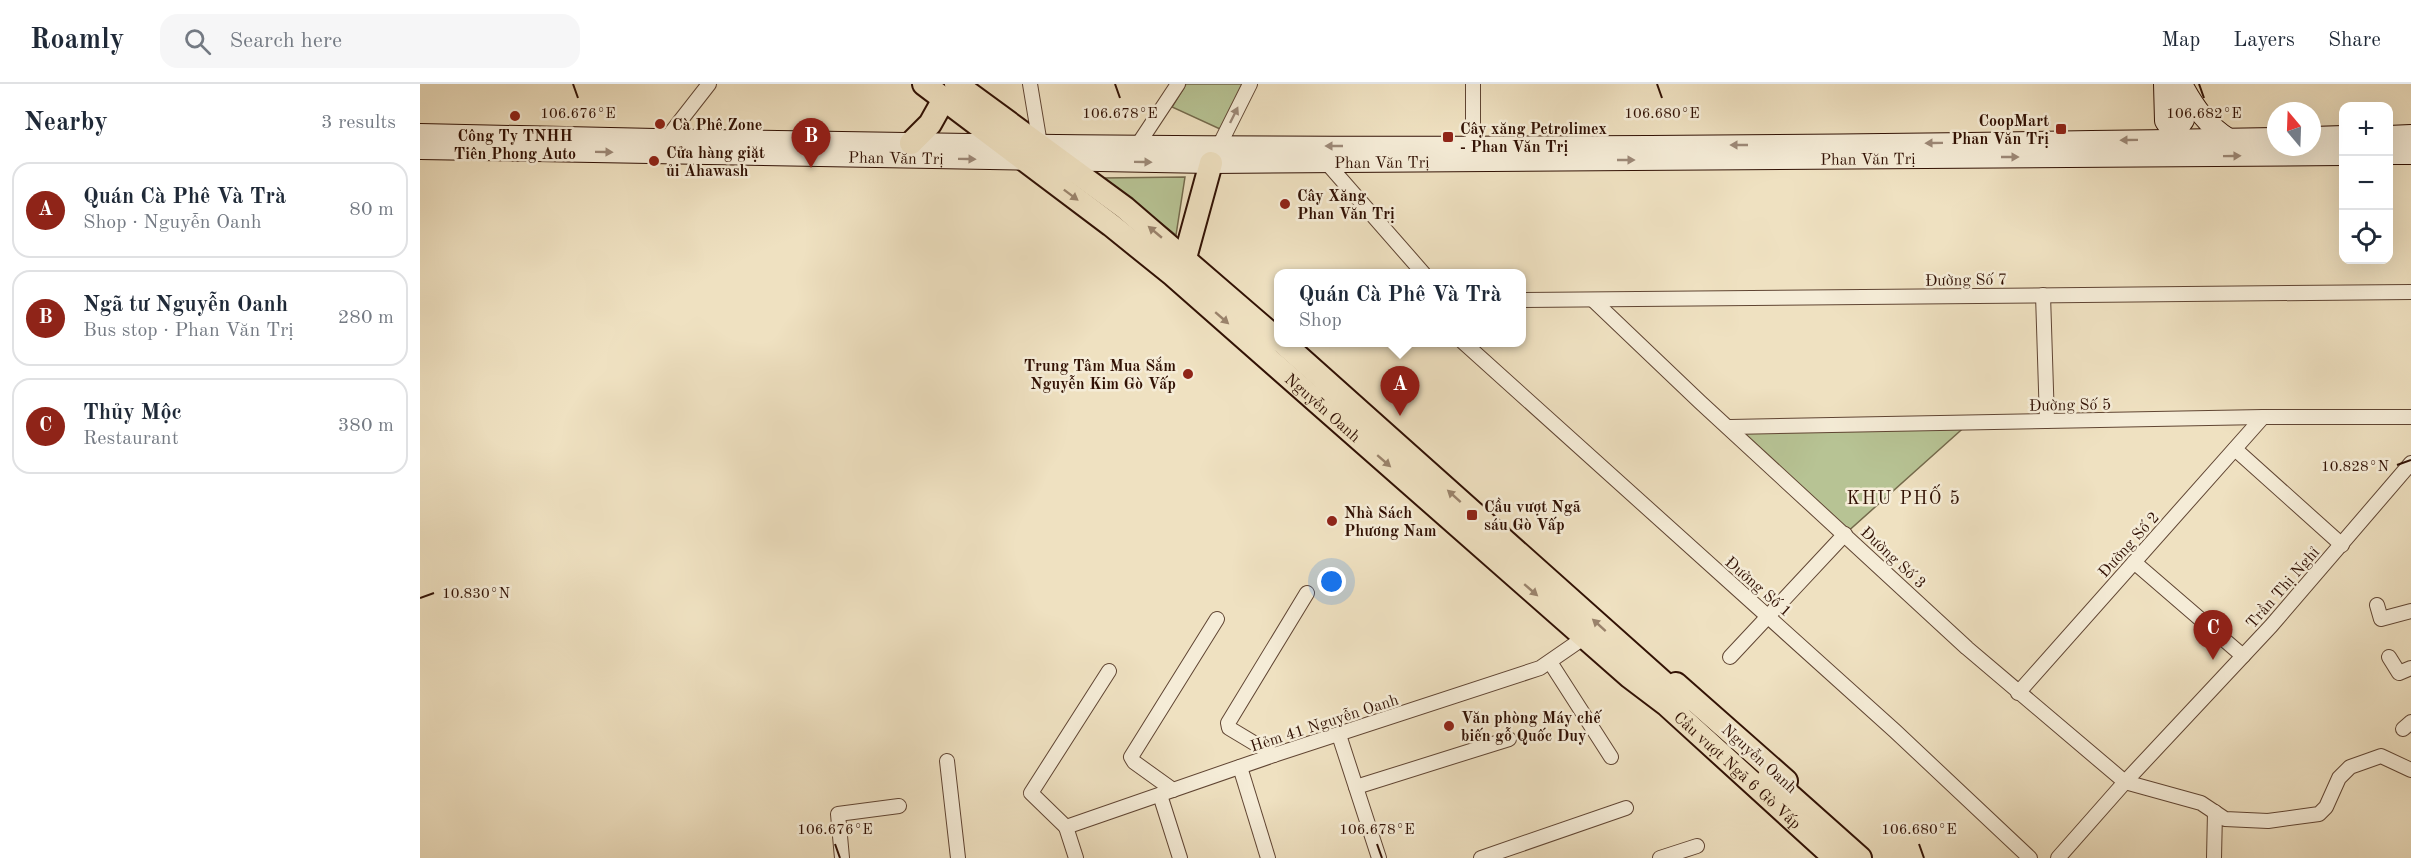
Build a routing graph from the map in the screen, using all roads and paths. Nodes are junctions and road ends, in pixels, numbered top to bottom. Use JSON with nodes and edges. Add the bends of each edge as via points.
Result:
{"nodes":[{"id":1,"x":709,"y":84,"type":"edge"},
{"id":2,"x":924,"y":84,"type":"edge"},
{"id":3,"x":1030,"y":84,"type":"edge"},
{"id":4,"x":1178,"y":84,"type":"edge"},
{"id":5,"x":1250,"y":84,"type":"edge"},
{"id":6,"x":1473,"y":84,"type":"edge"},
{"id":7,"x":2164,"y":84,"type":"edge"},
{"id":8,"x":2182,"y":84,"type":"edge"},
{"id":9,"x":950,"y":92,"type":"edge"},
{"id":10,"x":420,"y":134,"type":"edge"},
{"id":11,"x":2411,"y":135,"type":"edge"},
{"id":12,"x":2339,"y":136,"type":"edge"},
{"id":13,"x":2393,"y":136,"type":"edge"},
{"id":14,"x":2321,"y":137,"type":"edge"},
{"id":15,"x":2267,"y":138,"type":"edge"},
{"id":16,"x":2229,"y":139,"type":"junction"},
{"id":17,"x":911,"y":143,"type":"junction"},
{"id":18,"x":2174,"y":143,"type":"junction"},
{"id":19,"x":1005,"y":145,"type":"junction"},
{"id":20,"x":662,"y":146,"type":"junction"},
{"id":21,"x":1137,"y":146,"type":"junction"},
{"id":22,"x":420,"y":150,"type":"edge"},
{"id":23,"x":1032,"y":152,"type":"junction"},
{"id":24,"x":1473,"y":153,"type":"junction"},
{"id":25,"x":2339,"y":154,"type":"edge"},
{"id":26,"x":2393,"y":154,"type":"edge"},
{"id":27,"x":2411,"y":154,"type":"edge"},
{"id":28,"x":1215,"y":155,"type":"junction"},
{"id":29,"x":1064,"y":161,"type":"junction"},
{"id":30,"x":1326,"y":162,"type":"junction"},
{"id":31,"x":1185,"y":258,"type":"junction"},
{"id":32,"x":1420,"y":269,"type":"edge"},
{"id":33,"x":2411,"y":292,"type":"edge"},
{"id":34,"x":2043,"y":295,"type":"junction"},
{"id":35,"x":1526,"y":300,"type":"edge"},
{"id":36,"x":1593,"y":300,"type":"junction"},
{"id":37,"x":1274,"y":336,"type":"edge"},
{"id":38,"x":1286,"y":347,"type":"edge"},
{"id":39,"x":1468,"y":347,"type":"edge"},
{"id":40,"x":2263,"y":417,"type":"junction"},
{"id":41,"x":2411,"y":417,"type":"edge"},
{"id":42,"x":2047,"y":421,"type":"junction"},
{"id":43,"x":1730,"y":427,"type":"junction"},
{"id":44,"x":2235,"y":449,"type":"junction"},
{"id":45,"x":2411,"y":463,"type":"edge"},
{"id":46,"x":1845,"y":534,"type":"junction"},
{"id":47,"x":2342,"y":545,"type":"junction"},
{"id":48,"x":2133,"y":562,"type":"junction"},
{"id":49,"x":1307,"y":593,"type":"dead end"},
{"id":50,"x":2377,"y":605,"type":"dead end"},
{"id":51,"x":2411,"y":611,"type":"edge"},
{"id":52,"x":1768,"y":615,"type":"junction"},
{"id":53,"x":1217,"y":619,"type":"dead end"},
{"id":54,"x":1585,"y":637,"type":"junction"},
{"id":55,"x":2243,"y":656,"type":"junction"},
{"id":56,"x":1730,"y":657,"type":"dead end"},
{"id":57,"x":2390,"y":657,"type":"dead end"},
{"id":58,"x":1550,"y":662,"type":"junction"},
{"id":59,"x":2411,"y":668,"type":"edge"},
{"id":60,"x":1636,"y":670,"type":"junction"},
{"id":61,"x":1109,"y":671,"type":"dead end"},
{"id":62,"x":2018,"y":693,"type":"junction"},
{"id":63,"x":1672,"y":699,"type":"junction"},
{"id":64,"x":1339,"y":735,"type":"junction"},
{"id":65,"x":1509,"y":739,"type":"dead end"},
{"id":66,"x":1274,"y":755,"type":"junction"},
{"id":67,"x":1611,"y":757,"type":"dead end"},
{"id":68,"x":946,"y":761,"type":"dead end"},
{"id":69,"x":1240,"y":767,"type":"junction"},
{"id":70,"x":2411,"y":770,"type":"edge"},
{"id":71,"x":2125,"y":782,"type":"junction"},
{"id":72,"x":1356,"y":787,"type":"junction"},
{"id":73,"x":1167,"y":793,"type":"junction"},
{"id":74,"x":900,"y":806,"type":"dead end"},
{"id":75,"x":1626,"y":808,"type":"dead end"},
{"id":76,"x":2215,"y":812,"type":"junction"},
{"id":77,"x":1066,"y":827,"type":"junction"},
{"id":78,"x":1697,"y":846,"type":"dead end"},
{"id":79,"x":842,"y":858,"type":"edge"},
{"id":80,"x":958,"y":858,"type":"edge"},
{"id":81,"x":1076,"y":858,"type":"edge"},
{"id":82,"x":1180,"y":858,"type":"edge"},
{"id":83,"x":1268,"y":858,"type":"edge"},
{"id":84,"x":1380,"y":858,"type":"edge"},
{"id":85,"x":1481,"y":858,"type":"edge"},
{"id":86,"x":1660,"y":858,"type":"edge"},
{"id":87,"x":1817,"y":858,"type":"edge"},
{"id":88,"x":1835,"y":858,"type":"edge"},
{"id":89,"x":1860,"y":858,"type":"edge"},
{"id":90,"x":1872,"y":858,"type":"edge"},
{"id":91,"x":2030,"y":858,"type":"edge"},
{"id":92,"x":2058,"y":858,"type":"edge"},
{"id":93,"x":2214,"y":858,"type":"edge"}],
"edges":[{"from":1,"to":20,"type":"street"},
{"from":2,"to":9,"type":"main road","name":"Nguyễn Oanh"},
{"from":3,"to":23,"type":"street"},
{"from":4,"to":21,"type":"street"},
{"from":28,"to":5,"type":"street","one_way":true},
{"from":6,"to":24,"type":"street"},
{"from":7,"to":18,"type":"main road","via":[[2164,121]]},
{"from":8,"to":16,"type":"main road","via":[[2204,119]]},
{"from":8,"to":18,"type":"main road","via":[[2184,120]]},
{"from":9,"to":17,"type":"main road","via":[[930,124]]},
{"from":9,"to":19,"type":"main road","name":"Nguyễn Oanh"},
{"from":9,"to":23,"type":"main road","name":"Nguyễn Oanh"},
{"from":10,"to":20,"type":"main road","name":"Phan Văn Trị"},
{"from":11,"to":13,"type":"main road"},
{"from":12,"to":14,"type":"main road"},
{"from":15,"to":16,"type":"main road","name":"Phan Văn Trị"},
{"from":16,"to":18,"type":"main road","name":"Phan Văn Trị"},
{"from":17,"to":19,"type":"main road","name":"Phan Văn Trị"},
{"from":17,"to":20,"type":"main road","name":"Phan Văn Trị"},
{"from":18,"to":24,"type":"main road","name":"Phan Văn Trị"},
{"from":18,"to":25,"type":"main road","name":"Phan Văn Trị","one_way":true},
{"from":19,"to":23,"type":"main road","name":"Nguyễn Oanh"},
{"from":22,"to":20,"type":"main road","name":"Phan Văn Trị","one_way":true},
{"from":20,"to":23,"type":"main road","name":"Phan Văn Trị","one_way":true},
{"from":21,"to":23,"type":"main road","name":"Phan Văn Trị"},
{"from":21,"to":28,"type":"main road","name":"Phan Văn Trị"},
{"from":23,"to":29,"type":"main road","name":"Nguyễn Oanh"},
{"from":23,"to":54,"type":"main road","name":"Nguyễn Oanh","one_way":true},
{"from":24,"to":28,"type":"main road","name":"Phan Văn Trị","one_way":true},
{"from":24,"to":30,"type":"main road","name":"Phan Văn Trị"},
{"from":26,"to":27,"type":"main road"},
{"from":29,"to":28,"type":"main road","name":"Phan Văn Trị","one_way":true},
{"from":28,"to":30,"type":"main road","name":"Phan Văn Trị"},
{"from":28,"to":31,"type":"main road"},
{"from":31,"to":29,"type":"main road","name":"Nguyễn Oanh","one_way":true},
{"from":30,"to":32,"type":"street"},
{"from":31,"to":37,"type":"main road","name":"Nguyễn Oanh"},
{"from":33,"to":34,"type":"street","name":"Đường Số 7"},
{"from":34,"to":36,"type":"street","name":"Đường Số 7"},
{"from":34,"to":42,"type":"street"},
{"from":35,"to":36,"type":"street","name":"Đường Số 7"},
{"from":36,"to":43,"type":"street","name":"Đường Số 3"},
{"from":60,"to":38,"type":"main road","name":"Nguyễn Oanh","one_way":true},
{"from":39,"to":52,"type":"street","name":"Đường Số 1"},
{"from":40,"to":41,"type":"street","name":"Đường Số 5"},
{"from":40,"to":42,"type":"street","name":"Đường Số 5"},
{"from":40,"to":44,"type":"street","name":"Đường Số 2"},
{"from":42,"to":43,"type":"street","name":"Đường Số 5"},
{"from":43,"to":46,"type":"street","name":"Đường Số 3"},
{"from":44,"to":47,"type":"street"},
{"from":44,"to":48,"type":"street","name":"Đường Số 2"},
{"from":45,"to":47,"type":"street","name":"Trần Thị Nghỉ"},
{"from":46,"to":52,"type":"street"},
{"from":46,"to":62,"type":"street","name":"Đường Số 3"},
{"from":47,"to":55,"type":"street","name":"Trần Thị Nghỉ"},
{"from":48,"to":55,"type":"street"},
{"from":48,"to":62,"type":"street","name":"Đường Số 2"},
{"from":49,"to":66,"type":"street","via":[[1228,723],[1229,728]]},
{"from":50,"to":51,"type":"street","via":[[2381,619]]},
{"from":52,"to":56,"type":"street"},
{"from":52,"to":91,"type":"street","name":"Đường Số 1"},
{"from":53,"to":73,"type":"street","via":[[1131,757]]},
{"from":54,"to":58,"type":"street","name":"Hẻm 41 Nguyễn Oanh"},
{"from":54,"to":60,"type":"main road","name":"Nguyễn Oanh"},
{"from":55,"to":71,"type":"street","name":"Trần Thị Nghỉ"},
{"from":57,"to":59,"type":"street","via":[[2399,673]]},
{"from":58,"to":64,"type":"street","name":"Hẻm 41 Nguyễn Oanh"},
{"from":58,"to":67,"type":"street"},
{"from":60,"to":63,"type":"main road","name":"Nguyễn Oanh"},
{"from":60,"to":87,"type":"main road","name":"Nguyễn Oanh","via":[[1643,699],[1657,715]]},
{"from":60,"to":90,"type":"main road","name":"Nguyễn Oanh","via":[[1681,688]]},
{"from":61,"to":77,"type":"street","via":[[1030,793]]},
{"from":62,"to":71,"type":"street","name":"Đường Số 3"},
{"from":63,"to":88,"type":"main road","name":"Cầu vượt Ngã 6 Gò Vấp"},
{"from":63,"to":89,"type":"main road","name":"Cầu vượt Ngã 6 Gò Vấp"},
{"from":64,"to":66,"type":"street","name":"Hẻm 41 Nguyễn Oanh"},
{"from":64,"to":72,"type":"street"},
{"from":65,"to":72,"type":"street"},
{"from":66,"to":69,"type":"street","name":"Hẻm 41 Nguyễn Oanh"},
{"from":68,"to":80,"type":"street"},
{"from":69,"to":73,"type":"street","name":"Hẻm 41 Nguyễn Oanh"},
{"from":69,"to":83,"type":"street"},
{"from":70,"to":76,"type":"street","via":[[2380,756],[2350,767],[2339,778],[2319,814],[2268,821],[2225,819]]},
{"from":71,"to":76,"type":"street","via":[[2201,803]]},
{"from":71,"to":92,"type":"street","name":"Trần Thị Nghỉ"},
{"from":72,"to":84,"type":"street"},
{"from":73,"to":77,"type":"street","name":"Hẻm 41 Nguyễn Oanh"},
{"from":73,"to":82,"type":"street"},
{"from":74,"to":79,"type":"street","via":[[838,814]]},
{"from":75,"to":85,"type":"street"},
{"from":76,"to":93,"type":"street"},
{"from":77,"to":81,"type":"street"},
{"from":78,"to":86,"type":"street"}]}
